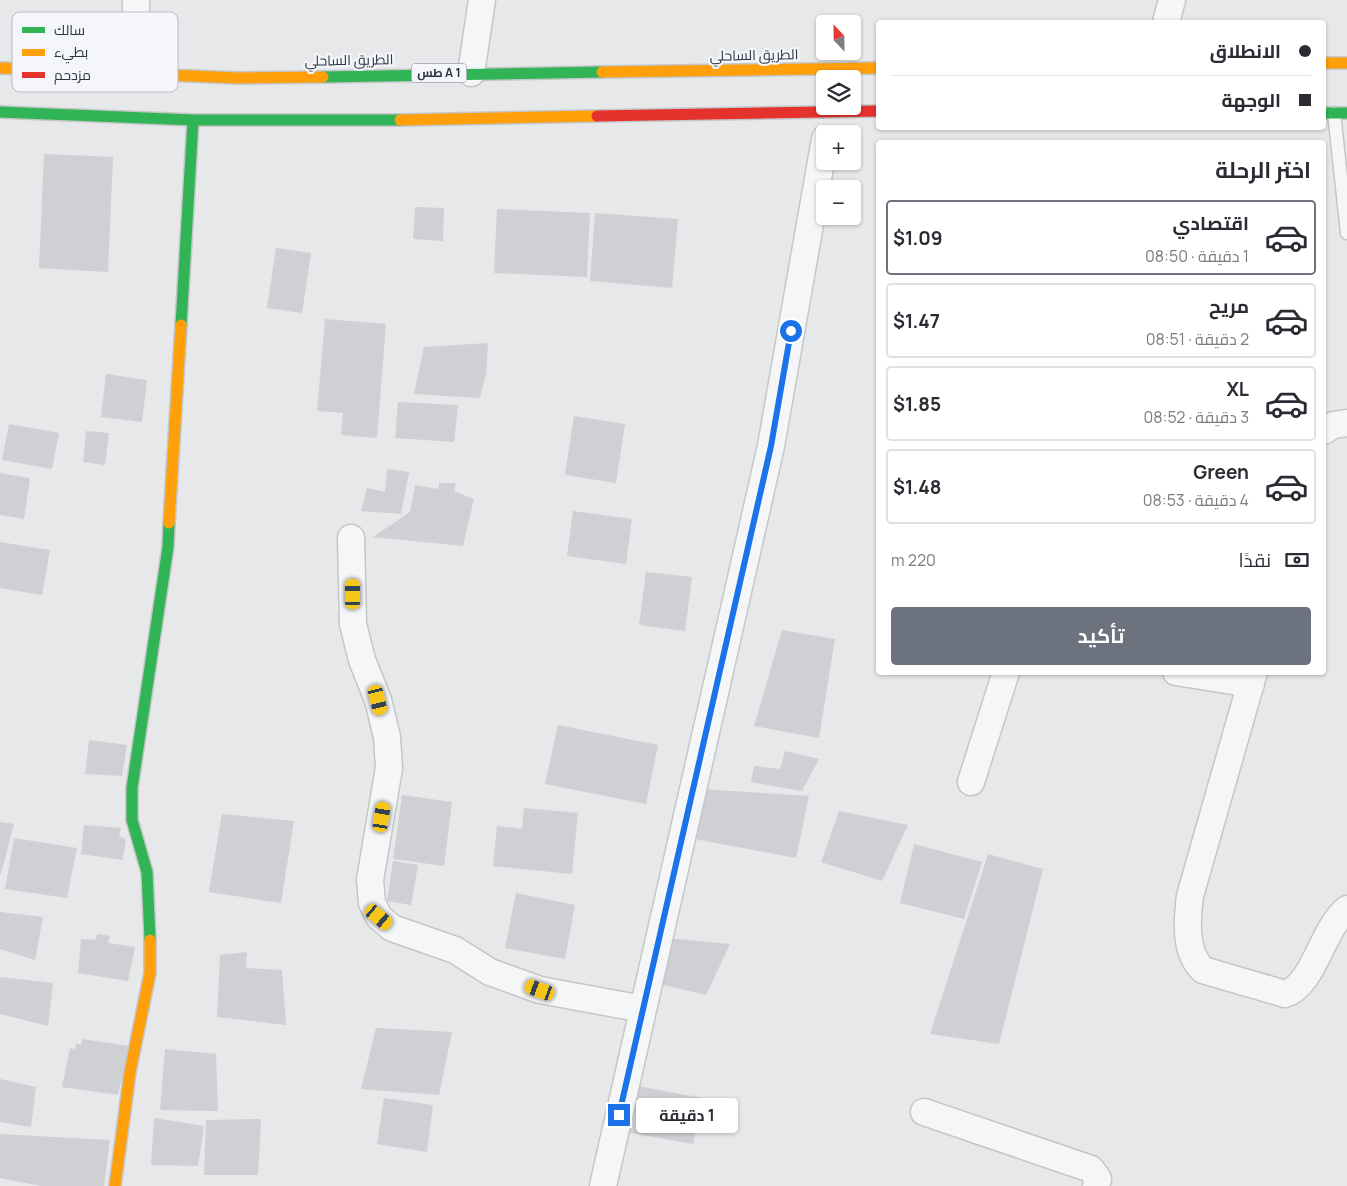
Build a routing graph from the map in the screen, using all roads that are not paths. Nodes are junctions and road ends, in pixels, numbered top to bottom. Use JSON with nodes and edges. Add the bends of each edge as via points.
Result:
{"nodes":[{"id":1,"x":482,"y":0,"type":"edge"},
{"id":2,"x":1172,"y":0,"type":"edge"},
{"id":3,"x":1167,"y":20,"type":"edge"},
{"id":4,"x":1347,"y":63,"type":"edge"},
{"id":5,"x":1326,"y":64,"type":"edge"},
{"id":6,"x":876,"y":68,"type":"edge"},
{"id":7,"x":471,"y":72,"type":"junction"},
{"id":8,"x":178,"y":75,"type":"edge"},
{"id":9,"x":0,"y":112,"type":"edge"},
{"id":10,"x":876,"y":112,"type":"edge"},
{"id":11,"x":1329,"y":113,"type":"edge"},
{"id":12,"x":1347,"y":113,"type":"edge"},
{"id":13,"x":193,"y":120,"type":"junction"},
{"id":14,"x":828,"y":123,"type":"edge"},
{"id":15,"x":820,"y":170,"type":"edge"},
{"id":16,"x":1347,"y":233,"type":"edge"},
{"id":17,"x":1347,"y":422,"type":"edge"},
{"id":18,"x":1326,"y":430,"type":"edge"},
{"id":19,"x":351,"y":538,"type":"dead end"},
{"id":20,"x":1005,"y":675,"type":"edge"},
{"id":21,"x":1214,"y":675,"type":"edge"},
{"id":22,"x":1253,"y":678,"type":"edge"},
{"id":23,"x":971,"y":782,"type":"dead end"},
{"id":24,"x":1347,"y":909,"type":"edge"},
{"id":25,"x":643,"y":1009,"type":"junction"},
{"id":26,"x":924,"y":1112,"type":"dead end"},
{"id":27,"x":115,"y":1186,"type":"edge"},
{"id":28,"x":603,"y":1186,"type":"edge"},
{"id":29,"x":1096,"y":1186,"type":"edge"}],
"edges":[{"from":1,"to":7,"type":"street"},
{"from":2,"to":3,"type":"street"},
{"from":4,"to":5,"type":"main road"},
{"from":6,"to":7,"type":"main road","name":"الطريق الساحلي","number":"طس A 1","via":[[643,73]]},
{"from":7,"to":8,"type":"main road","name":"الطريق الساحلي","number":"طس A 1","via":[[238,78]]},
{"from":9,"to":13,"type":"main road"},
{"from":10,"to":14,"type":"main road"},
{"from":11,"to":12,"type":"main road"},
{"from":11,"to":16,"type":"lane"},
{"from":13,"to":14,"type":"main road"},
{"from":13,"to":27,"type":"main road","via":[[168,547],[132,788],[132,820],[147,872],[150,901],[150,973],[130,1072]]},
{"from":15,"to":25,"type":"street","via":[[771,446]]},
{"from":17,"to":18,"type":"street"},
{"from":19,"to":25,"type":"street","via":[[353,624],[387,737],[389,768],[370,880],[372,903],[379,917],[392,928],[456,950],[490,972],[540,990]]},
{"from":20,"to":23,"type":"street"},
{"from":21,"to":22,"type":"street"},
{"from":22,"to":24,"type":"street","via":[[1190,896],[1187,921],[1191,950],[1203,970],[1285,994],[1304,979],[1332,924]]},
{"from":25,"to":28,"type":"street"},
{"from":26,"to":29,"type":"street","via":[[1091,1169],[1098,1179]]}]}
